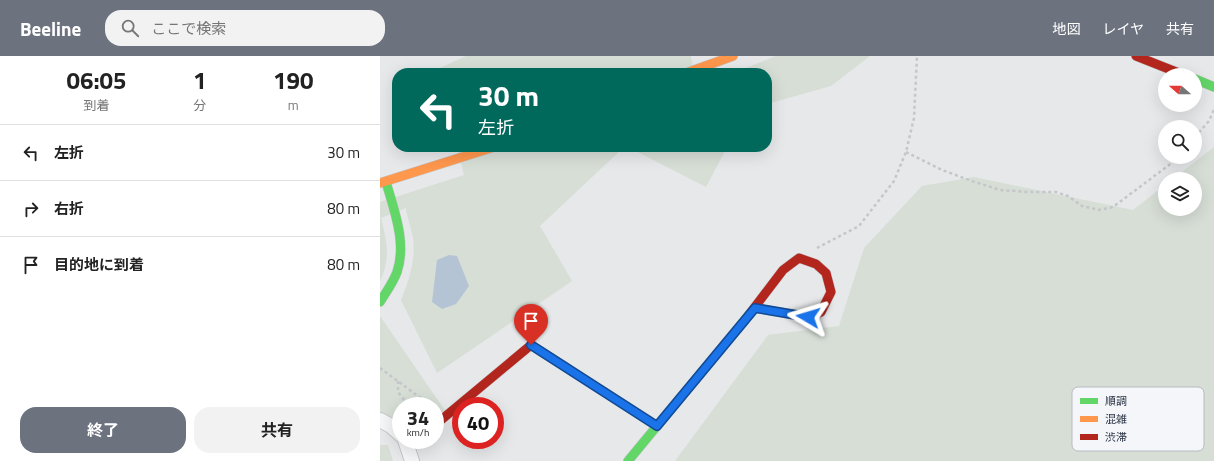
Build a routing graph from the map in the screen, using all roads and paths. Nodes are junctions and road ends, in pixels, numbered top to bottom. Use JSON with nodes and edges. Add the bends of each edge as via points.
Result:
{"nodes":[{"id":1,"x":733,"y":56,"type":"edge"},
{"id":2,"x":917,"y":56,"type":"edge"},
{"id":3,"x":1136,"y":56,"type":"edge"},
{"id":4,"x":700,"y":68,"type":"edge"},
{"id":5,"x":1166,"y":68,"type":"edge"},
{"id":6,"x":1202,"y":82,"type":"edge"},
{"id":7,"x":1214,"y":87,"type":"edge"},
{"id":8,"x":1214,"y":109,"type":"edge"},
{"id":9,"x":1202,"y":129,"type":"edge"},
{"id":10,"x":478,"y":152,"type":"edge"},
{"id":11,"x":906,"y":152,"type":"junction"},
{"id":12,"x":1170,"y":164,"type":"edge"},
{"id":13,"x":383,"y":182,"type":"edge"},
{"id":14,"x":799,"y":258,"type":"junction"},
{"id":15,"x":380,"y":302,"type":"edge"},
{"id":16,"x":755,"y":308,"type":"junction"},
{"id":17,"x":380,"y":368,"type":"edge"},
{"id":18,"x":398,"y":381,"type":"junction"},
{"id":19,"x":402,"y":397,"type":"edge"},
{"id":20,"x":419,"y":397,"type":"edge"},
{"id":21,"x":444,"y":418,"type":"edge"},
{"id":22,"x":380,"y":420,"type":"edge"},
{"id":23,"x":657,"y":426,"type":"junction"},
{"id":24,"x":392,"y":427,"type":"edge"},
{"id":25,"x":628,"y":461,"type":"edge"}],
"edges":[{"from":1,"to":4,"type":"street"},
{"from":2,"to":11,"type":"path","via":[[914,118]]},
{"from":3,"to":5,"type":"street"},
{"from":6,"to":7,"type":"street"},
{"from":8,"to":9,"type":"path"},
{"from":10,"to":13,"type":"street"},
{"from":11,"to":12,"type":"path","via":[[942,170],[986,186],[1000,190],[1056,192],[1068,196],[1082,206],[1099,210],[1113,207]]},
{"from":11,"to":14,"type":"path","via":[[894,181],[860,226]]},
{"from":13,"to":15,"type":"street","via":[[400,235],[401,256],[390,290]]},
{"from":14,"to":16,"type":"street","via":[[783,270]]},
{"from":14,"to":16,"type":"street","via":[[816,264],[826,273],[831,292],[821,312],[808,317]]},
{"from":16,"to":23,"type":"street"},
{"from":17,"to":18,"type":"path"},
{"from":18,"to":19,"type":"path","via":[[398,392]]},
{"from":18,"to":20,"type":"path"},
{"from":21,"to":23,"type":"street","via":[[531,345]]},
{"from":22,"to":24,"type":"street"},
{"from":23,"to":25,"type":"street"}]}
